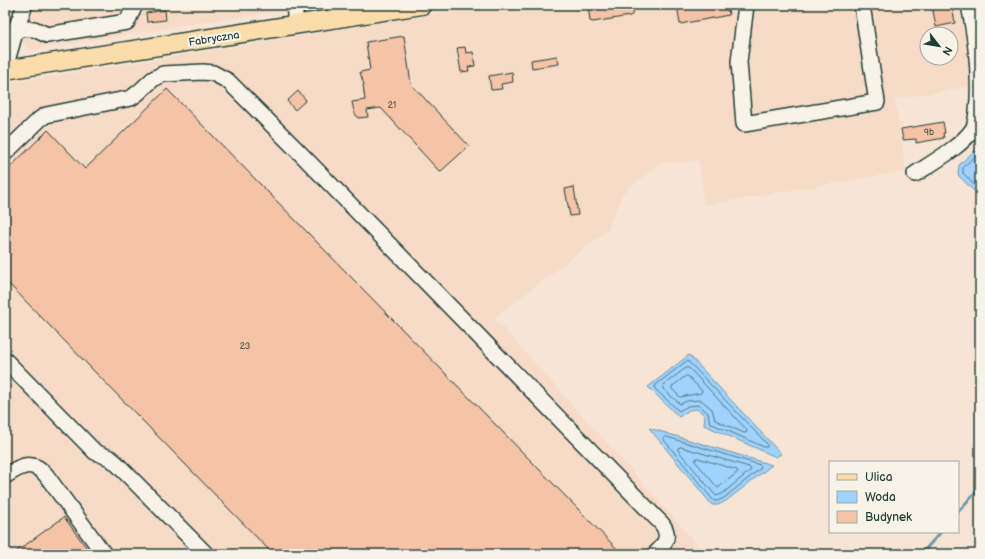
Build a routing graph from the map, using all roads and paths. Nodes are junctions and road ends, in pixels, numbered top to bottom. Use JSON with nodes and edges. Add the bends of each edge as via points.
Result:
{"nodes":[{"id":1,"x":25,"y":5,"type":"edge"},
{"id":2,"x":135,"y":5,"type":"edge"},
{"id":3,"x":294,"y":5,"type":"edge"},
{"id":4,"x":422,"y":5,"type":"edge"},
{"id":5,"x":746,"y":5,"type":"edge"},
{"id":6,"x":862,"y":5,"type":"edge"},
{"id":7,"x":969,"y":5,"type":"edge"},
{"id":8,"x":296,"y":24,"type":"junction"},
{"id":9,"x":16,"y":29,"type":"junction"},
{"id":10,"x":5,"y":70,"type":"edge"},
{"id":11,"x":5,"y":153,"type":"edge"},
{"id":12,"x":915,"y":174,"type":"dead end"},
{"id":13,"x":5,"y":360,"type":"edge"},
{"id":14,"x":5,"y":476,"type":"edge"},
{"id":15,"x":104,"y":554,"type":"edge"},
{"id":16,"x":206,"y":554,"type":"edge"},
{"id":17,"x":655,"y":554,"type":"edge"}],
"edges":[{"from":1,"to":9,"type":"street"},
{"from":2,"to":9,"type":"street","via":[[127,22],[47,35],[34,29]]},
{"from":3,"to":8,"type":"street"},
{"from":4,"to":8,"type":"main road","name":"Fabryczna"},
{"from":5,"to":6,"type":"street","via":[[738,62],[744,124],[877,102]]},
{"from":7,"to":12,"type":"street","via":[[979,70],[975,123],[961,143]]},
{"from":8,"to":10,"type":"main road","name":"Fabryczna"},
{"from":9,"to":10,"type":"street"},
{"from":11,"to":17,"type":"street","via":[[46,115],[131,98],[162,74],[203,72],[222,77],[244,96],[662,524],[666,530],[666,539]]},
{"from":13,"to":16,"type":"street","via":[[95,452],[116,463]]},
{"from":14,"to":15,"type":"street","via":[[15,469],[28,465],[38,468],[46,475]]}]}
